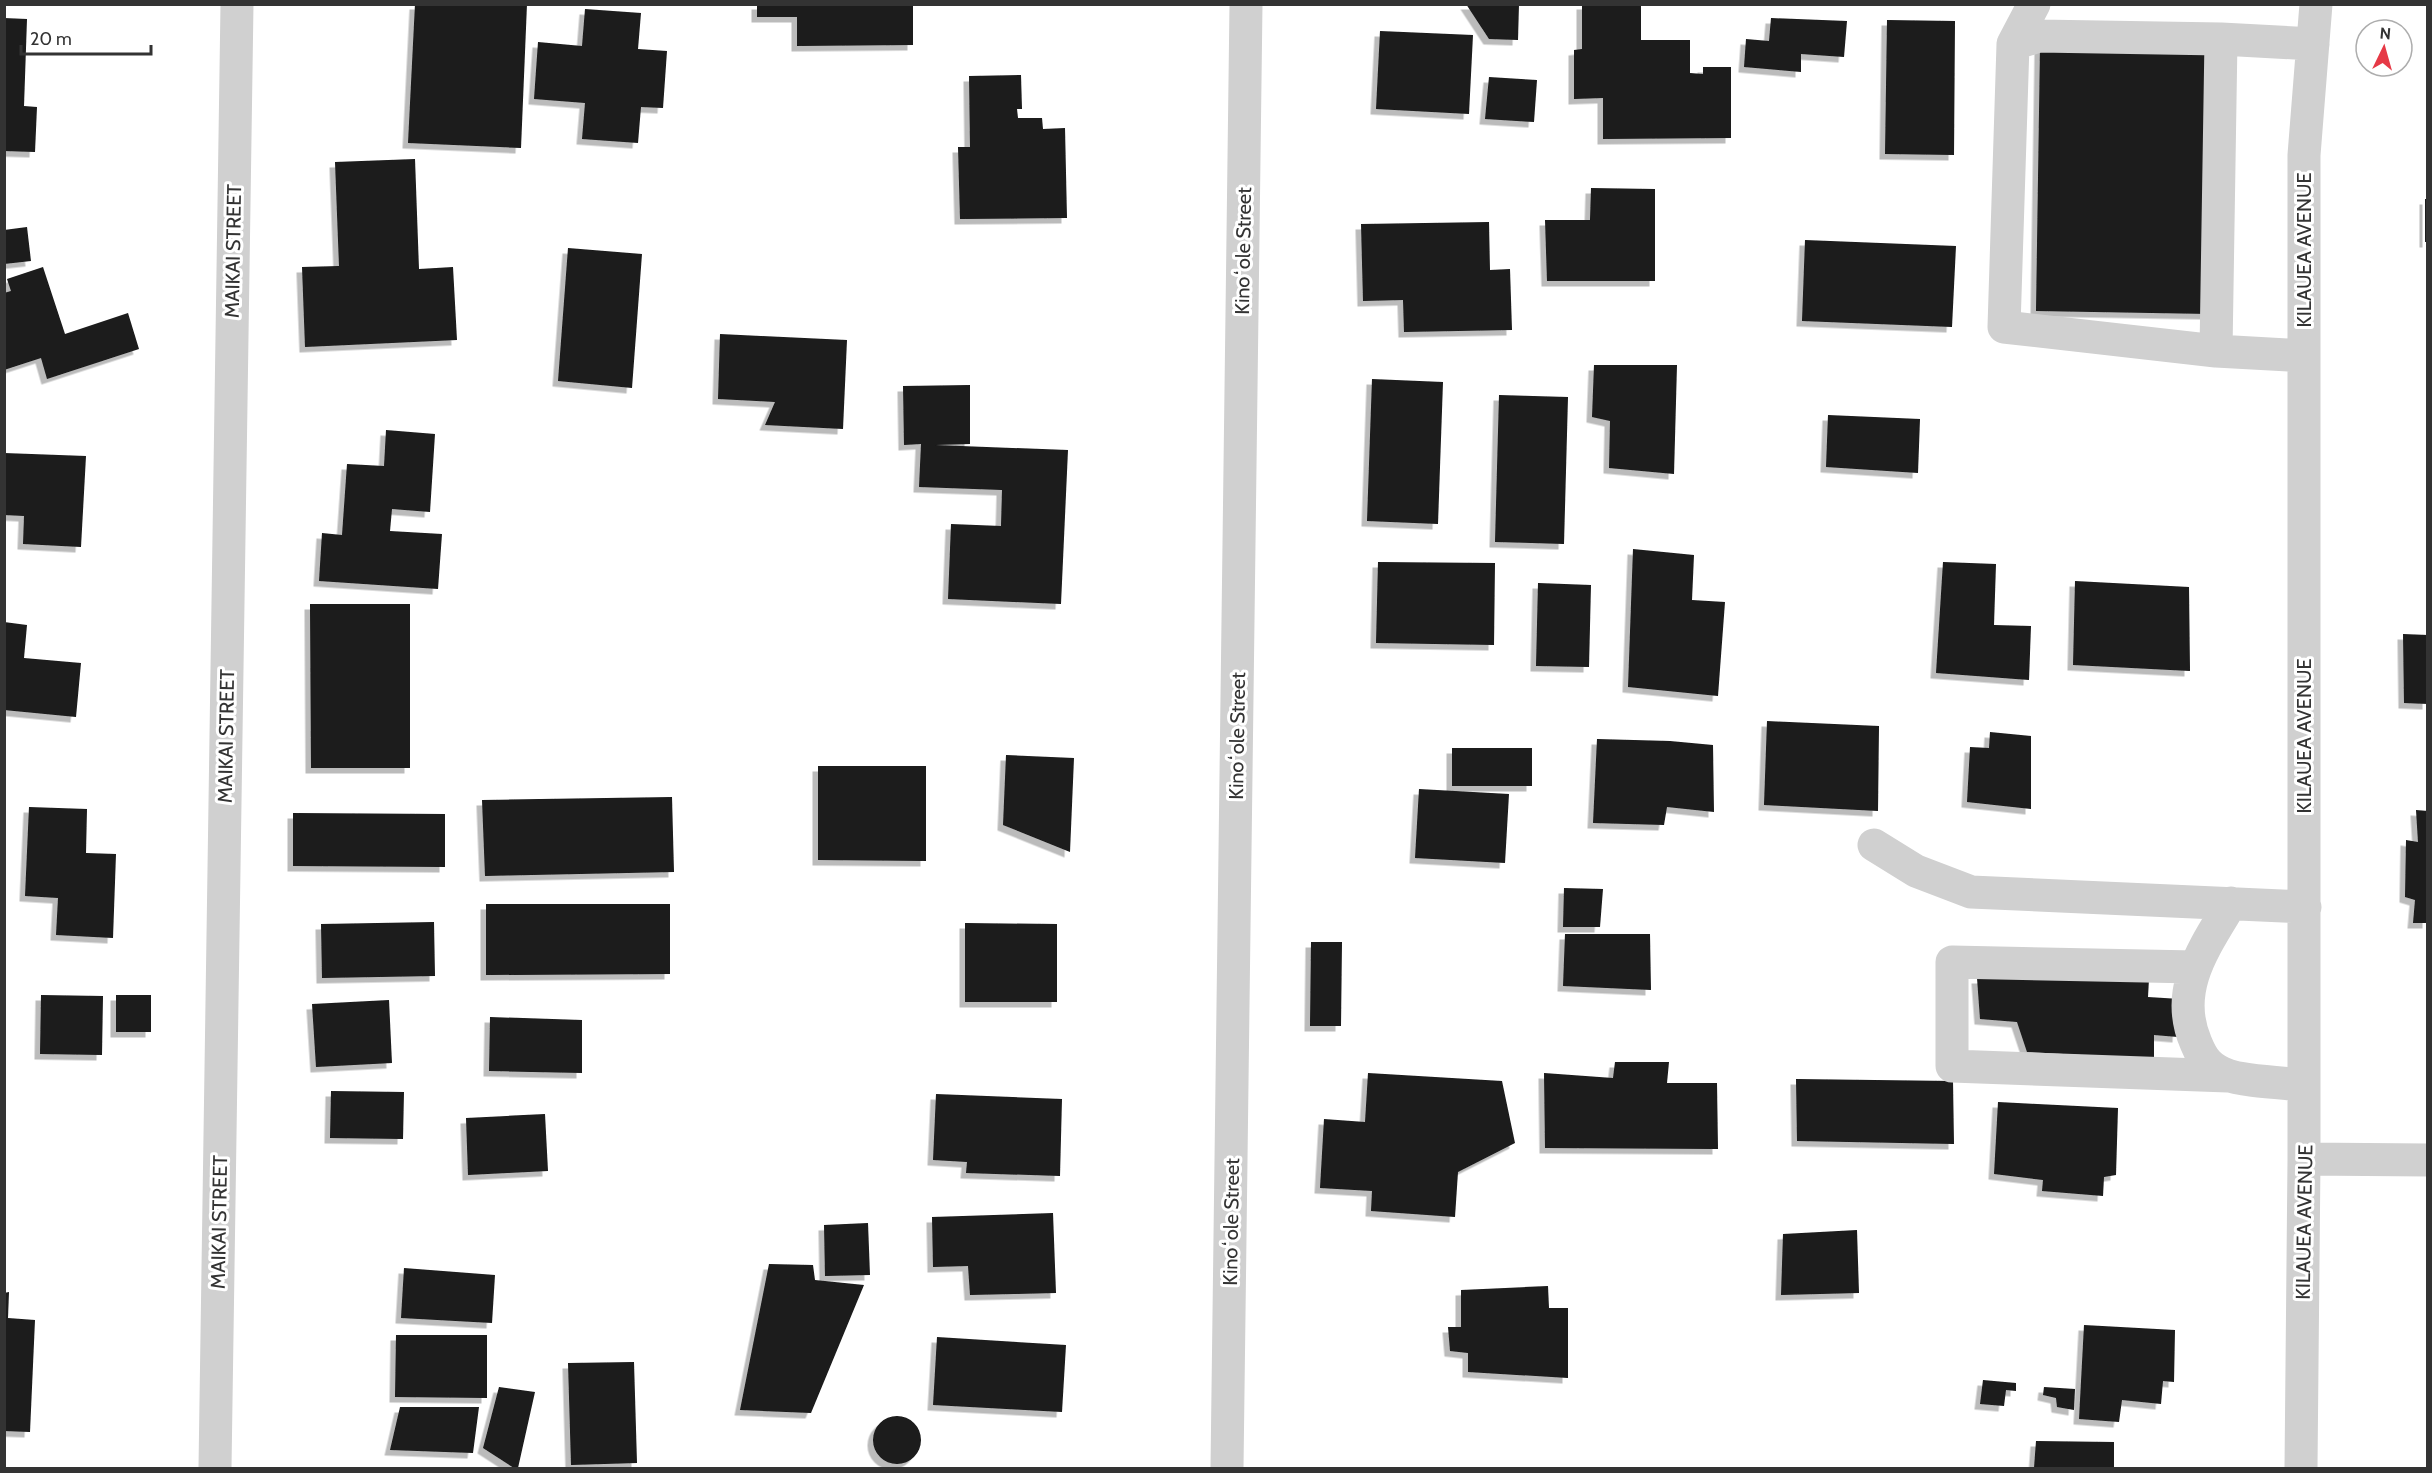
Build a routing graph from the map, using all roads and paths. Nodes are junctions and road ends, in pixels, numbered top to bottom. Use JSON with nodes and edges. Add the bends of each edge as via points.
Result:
{"nodes":[{"id":1,"x":237,"y":4,"type":"edge"},
{"id":2,"x":1246,"y":4,"type":"edge"},
{"id":3,"x":2034,"y":4,"type":"edge"},
{"id":4,"x":2316,"y":4,"type":"edge"},
{"id":5,"x":2335,"y":4,"type":"edge"},
{"id":6,"x":2221,"y":39,"type":"junction"},
{"id":7,"x":2013,"y":44,"type":"junction"},
{"id":8,"x":2313,"y":44,"type":"junction"},
{"id":9,"x":2304,"y":155,"type":"junction"},
{"id":10,"x":2216,"y":351,"type":"junction"},
{"id":11,"x":2304,"y":356,"type":"junction"},
{"id":12,"x":1874,"y":845,"type":"dead end"},
{"id":13,"x":2231,"y":903,"type":"junction"},
{"id":14,"x":2305,"y":907,"type":"junction"},
{"id":15,"x":2195,"y":967,"type":"junction"},
{"id":16,"x":2228,"y":1076,"type":"junction"},
{"id":17,"x":2304,"y":1085,"type":"junction"},
{"id":18,"x":2304,"y":1160,"type":"junction"},
{"id":19,"x":2427,"y":1160,"type":"edge"},
{"id":20,"x":215,"y":1468,"type":"edge"},
{"id":21,"x":1227,"y":1468,"type":"edge"},
{"id":22,"x":2301,"y":1468,"type":"edge"}],
"edges":[{"from":1,"to":20,"type":"street","name":"MAIKAI STREET"},
{"from":2,"to":21,"type":"street","name":"Kinoʻole Street"},
{"from":3,"to":7,"type":"street"},
{"from":4,"to":8,"type":"street","name":"KILAUEA AVENUE"},
{"from":5,"to":9,"type":"street"},
{"from":6,"to":7,"type":"street","via":[[2039,36]]},
{"from":6,"to":8,"type":"street"},
{"from":6,"to":10,"type":"street"},
{"from":7,"to":10,"type":"street","via":[[2004,327]]},
{"from":8,"to":9,"type":"street","name":"KILAUEA AVENUE"},
{"from":9,"to":11,"type":"street","name":"KILAUEA AVENUE"},
{"from":10,"to":11,"type":"street"},
{"from":11,"to":14,"type":"street","name":"KILAUEA AVENUE"},
{"from":12,"to":13,"type":"street","via":[[1916,870],[1971,892]]},
{"from":13,"to":14,"type":"street"},
{"from":13,"to":15,"type":"street"},
{"from":14,"to":17,"type":"street","name":"KILAUEA AVENUE"},
{"from":15,"to":16,"type":"street","via":[[2188,987],[2189,1028],[2204,1061]]},
{"from":15,"to":16,"type":"street","via":[[1952,962],[1952,1066]]},
{"from":16,"to":17,"type":"street"},
{"from":17,"to":18,"type":"street","name":"KILAUEA AVENUE"},
{"from":18,"to":19,"type":"street"},
{"from":18,"to":22,"type":"street","name":"KILAUEA AVENUE"}]}
